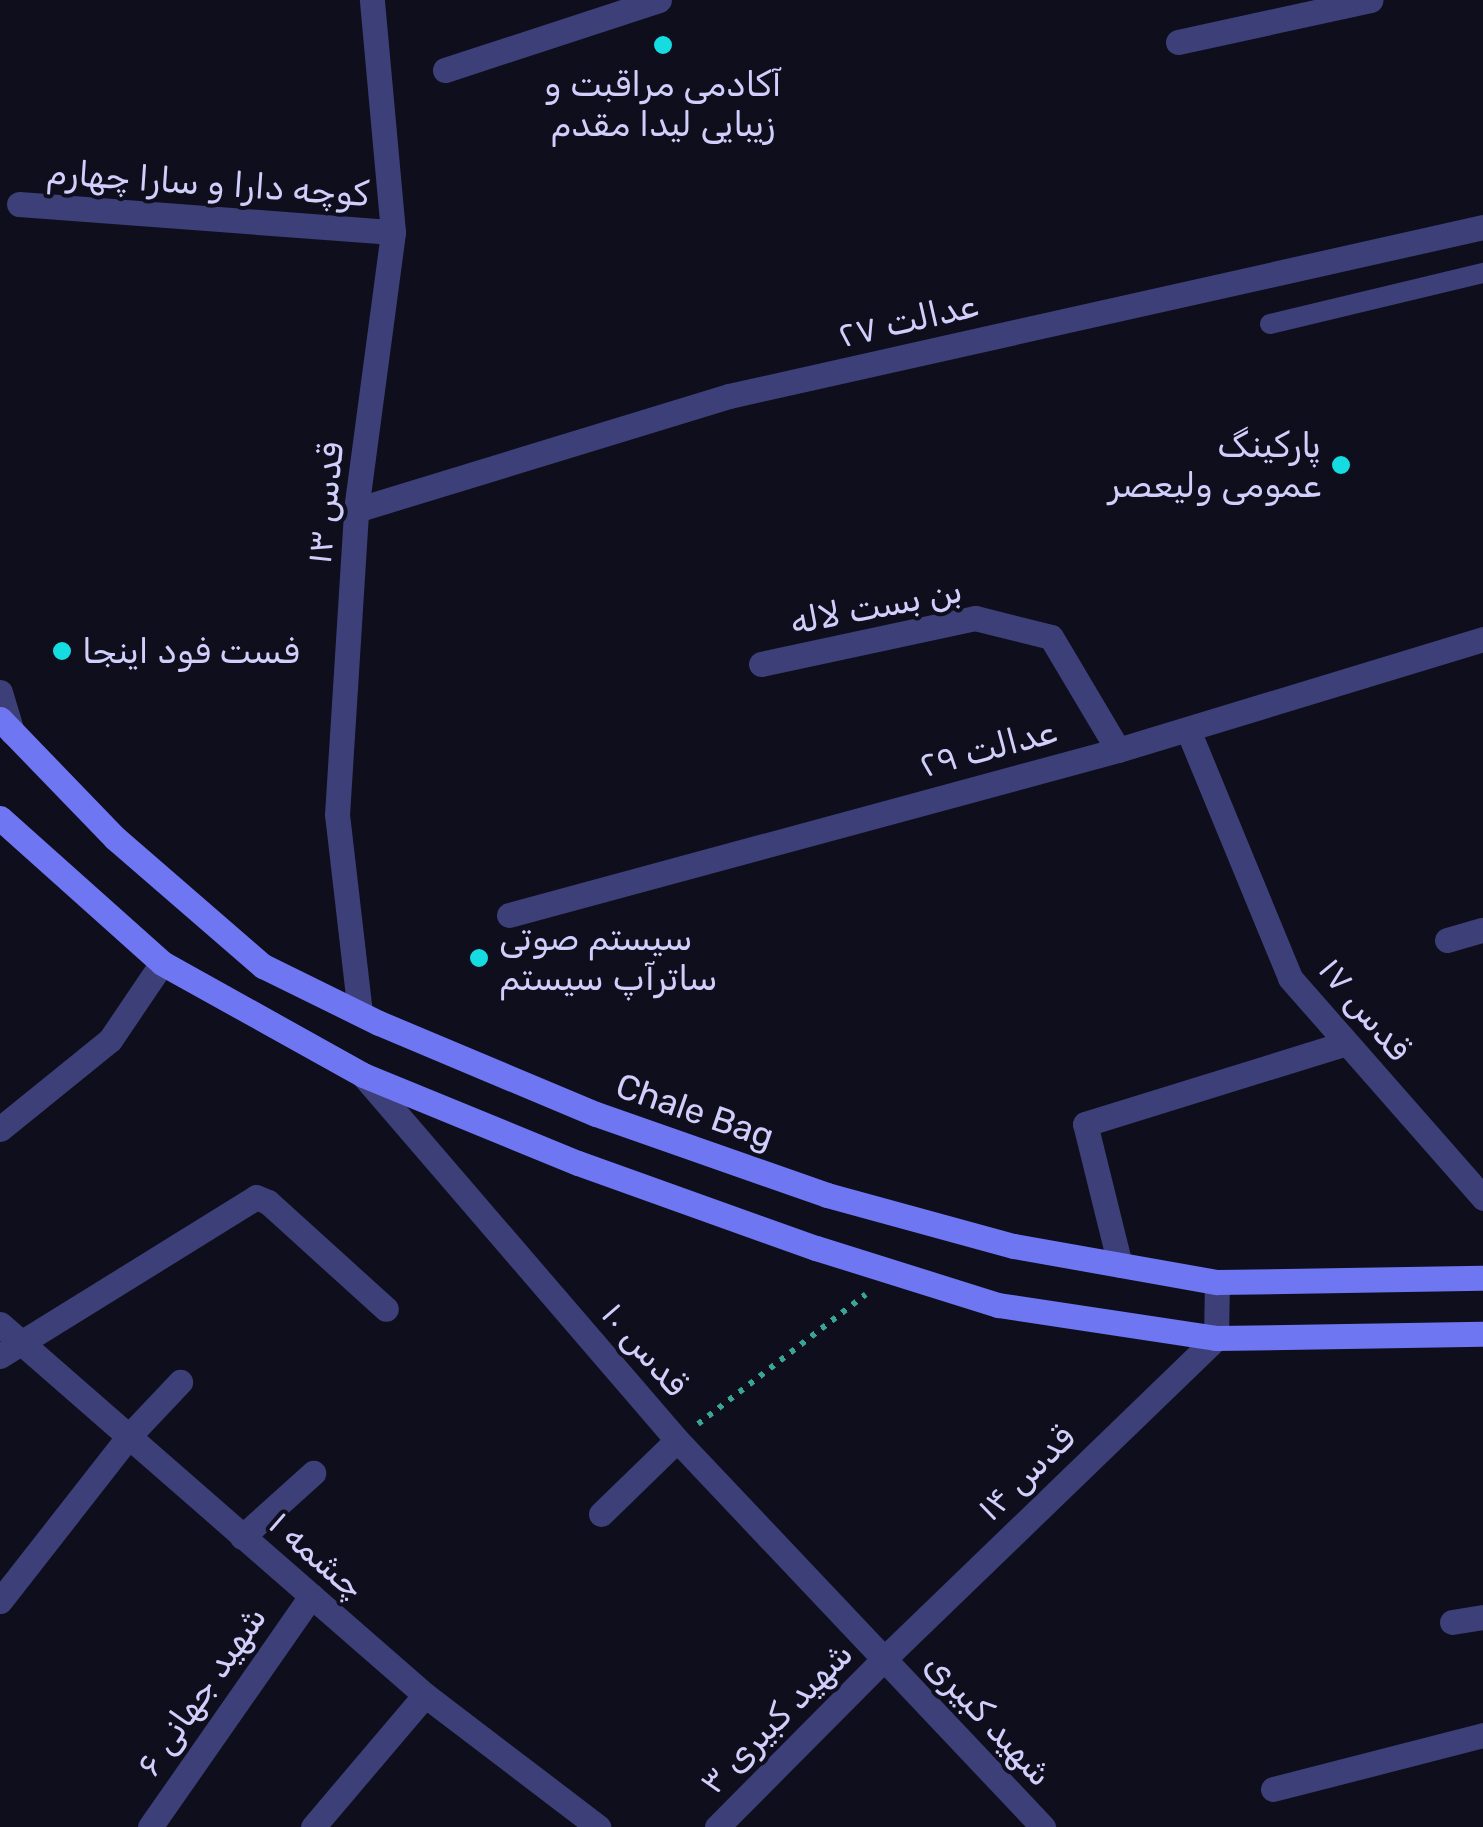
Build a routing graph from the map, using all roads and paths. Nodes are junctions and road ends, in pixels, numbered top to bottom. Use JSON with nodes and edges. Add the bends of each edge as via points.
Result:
{"nodes":[{"id":1,"x":372,"y":0,"type":"edge"},
{"id":2,"x":659,"y":0,"type":"edge"},
{"id":3,"x":1370,"y":0,"type":"edge"},
{"id":4,"x":1178,"y":42,"type":"dead end"},
{"id":5,"x":445,"y":70,"type":"dead end"},
{"id":6,"x":19,"y":204,"type":"dead end"},
{"id":7,"x":1483,"y":227,"type":"edge"},
{"id":8,"x":393,"y":232,"type":"junction"},
{"id":9,"x":1483,"y":273,"type":"edge"},
{"id":10,"x":1270,"y":324,"type":"dead end"},
{"id":11,"x":356,"y":510,"type":"junction"},
{"id":12,"x":1483,"y":639,"type":"edge"},
{"id":13,"x":761,"y":664,"type":"dead end"},
{"id":14,"x":0,"y":692,"type":"edge"},
{"id":15,"x":6,"y":726,"type":"edge"},
{"id":16,"x":1188,"y":730,"type":"junction"},
{"id":17,"x":1118,"y":750,"type":"junction"},
{"id":18,"x":0,"y":818,"type":"edge"},
{"id":19,"x":509,"y":914,"type":"dead end"},
{"id":20,"x":1483,"y":930,"type":"edge"},
{"id":21,"x":1446,"y":940,"type":"dead end"},
{"id":22,"x":162,"y":963,"type":"junction"},
{"id":23,"x":360,"y":1014,"type":"junction"},
{"id":24,"x":1346,"y":1043,"type":"junction"},
{"id":25,"x":363,"y":1075,"type":"junction"},
{"id":26,"x":0,"y":1129,"type":"edge"},
{"id":27,"x":1483,"y":1198,"type":"edge"},
{"id":28,"x":1120,"y":1265,"type":"junction"},
{"id":29,"x":894,"y":1273,"type":"junction"},
{"id":30,"x":1483,"y":1278,"type":"edge"},
{"id":31,"x":1218,"y":1282,"type":"junction"},
{"id":32,"x":386,"y":1309,"type":"dead end"},
{"id":33,"x":1483,"y":1334,"type":"edge"},
{"id":34,"x":1216,"y":1338,"type":"junction"},
{"id":35,"x":6,"y":1340,"type":"edge"},
{"id":36,"x":180,"y":1382,"type":"dead end"},
{"id":37,"x":128,"y":1438,"type":"junction"},
{"id":38,"x":677,"y":1440,"type":"junction"},
{"id":39,"x":314,"y":1473,"type":"dead end"},
{"id":40,"x":601,"y":1514,"type":"dead end"},
{"id":41,"x":242,"y":1537,"type":"junction"},
{"id":42,"x":310,"y":1596,"type":"junction"},
{"id":43,"x":0,"y":1601,"type":"edge"},
{"id":44,"x":1483,"y":1617,"type":"edge"},
{"id":45,"x":1452,"y":1622,"type":"dead end"},
{"id":46,"x":884,"y":1659,"type":"junction"},
{"id":47,"x":425,"y":1695,"type":"junction"},
{"id":48,"x":1483,"y":1735,"type":"edge"},
{"id":49,"x":1272,"y":1789,"type":"dead end"},
{"id":50,"x":150,"y":1827,"type":"edge"},
{"id":51,"x":312,"y":1827,"type":"edge"},
{"id":52,"x":598,"y":1827,"type":"edge"},
{"id":53,"x":718,"y":1827,"type":"edge"},
{"id":54,"x":1043,"y":1827,"type":"edge"}],
"edges":[{"from":1,"to":8,"type":"street","name":"قدس ۱۳"},
{"from":2,"to":5,"type":"street"},
{"from":3,"to":4,"type":"street"},
{"from":6,"to":8,"type":"street","name":"کوچه دارا و سارا چهارم"},
{"from":7,"to":11,"type":"street","name":"عدالت ۲۷","via":[[729,396]]},
{"from":8,"to":11,"type":"street","name":"قدس ۱۳"},
{"from":9,"to":10,"type":"lane"},
{"from":11,"to":23,"type":"street","name":"قدس ۱۳","via":[[338,815]]},
{"from":12,"to":16,"type":"street","name":"عدالت ۲۹"},
{"from":13,"to":17,"type":"street","name":"بن بست لاله","via":[[975,618],[1050,637]]},
{"from":14,"to":15,"type":"street"},
{"from":15,"to":23,"type":"main road","name":"Chale Bag","via":[[115,838],[263,966]]},
{"from":16,"to":17,"type":"street","name":"عدالت ۲۹"},
{"from":16,"to":24,"type":"street","name":"قدس ۱۷","via":[[1290,978]]},
{"from":17,"to":19,"type":"street","name":"عدالت ۲۹"},
{"from":18,"to":22,"type":"main road"},
{"from":20,"to":21,"type":"street"},
{"from":22,"to":25,"type":"main road"},
{"from":22,"to":26,"type":"street","via":[[110,1040]]},
{"from":23,"to":28,"type":"main road","name":"Chale Bag","via":[[596,1114],[826,1195],[1014,1246]]},
{"from":24,"to":27,"type":"street","name":"قدس ۱۷"},
{"from":24,"to":28,"type":"street","via":[[1085,1124]]},
{"from":25,"to":29,"type":"main road","via":[[578,1163]]},
{"from":25,"to":38,"type":"street","name":"قدس ۱۰"},
{"from":28,"to":31,"type":"main road","name":"Chale Bag"},
{"from":29,"to":34,"type":"main road","via":[[998,1305]]},
{"from":29,"to":38,"type":"path"},
{"from":30,"to":31,"type":"main road","name":"Chale Bag"},
{"from":31,"to":34,"type":"street"},
{"from":32,"to":35,"type":"street","via":[[256,1198]]},
{"from":33,"to":34,"type":"main road"},
{"from":34,"to":46,"type":"street","name":"قدس ۱۴"},
{"from":35,"to":37,"type":"street","name":"چشمه ۱"},
{"from":36,"to":37,"type":"street"},
{"from":37,"to":41,"type":"street","name":"چشمه ۱"},
{"from":37,"to":43,"type":"street"},
{"from":38,"to":40,"type":"street"},
{"from":38,"to":46,"type":"street","name":"قدس ۱۰"},
{"from":39,"to":41,"type":"street"},
{"from":41,"to":42,"type":"street","name":"چشمه ۱"},
{"from":42,"to":47,"type":"street","name":"چشمه ۱"},
{"from":42,"to":50,"type":"street","name":"۶ شهید جهانی"},
{"from":44,"to":45,"type":"street"},
{"from":46,"to":53,"type":"street","name":"۳ شهید کبیری"},
{"from":46,"to":54,"type":"street","name":"شهید کبیری"},
{"from":47,"to":51,"type":"street"},
{"from":47,"to":52,"type":"street","name":"چشمه ۱"},
{"from":48,"to":49,"type":"street"}]}
